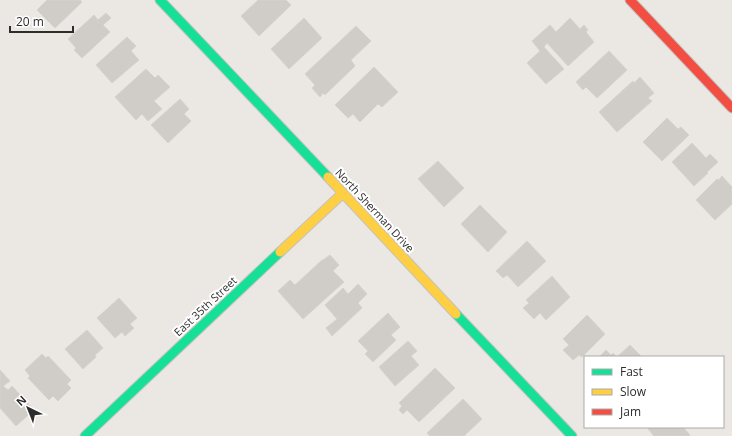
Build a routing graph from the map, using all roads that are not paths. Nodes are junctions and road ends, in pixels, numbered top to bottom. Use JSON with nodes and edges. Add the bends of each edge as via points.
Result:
{"nodes":[{"id":1,"x":160,"y":0,"type":"edge"},
{"id":2,"x":630,"y":0,"type":"edge"},
{"id":3,"x":732,"y":108,"type":"edge"},
{"id":4,"x":342,"y":194,"type":"junction"},
{"id":5,"x":84,"y":436,"type":"edge"},
{"id":6,"x":572,"y":436,"type":"edge"}],
"edges":[{"from":1,"to":4,"type":"main road","name":"North Sherman Drive"},
{"from":2,"to":3,"type":"main road"},
{"from":4,"to":5,"type":"main road","name":"East 35th Street"},
{"from":4,"to":6,"type":"main road","name":"North Sherman Drive"}]}
